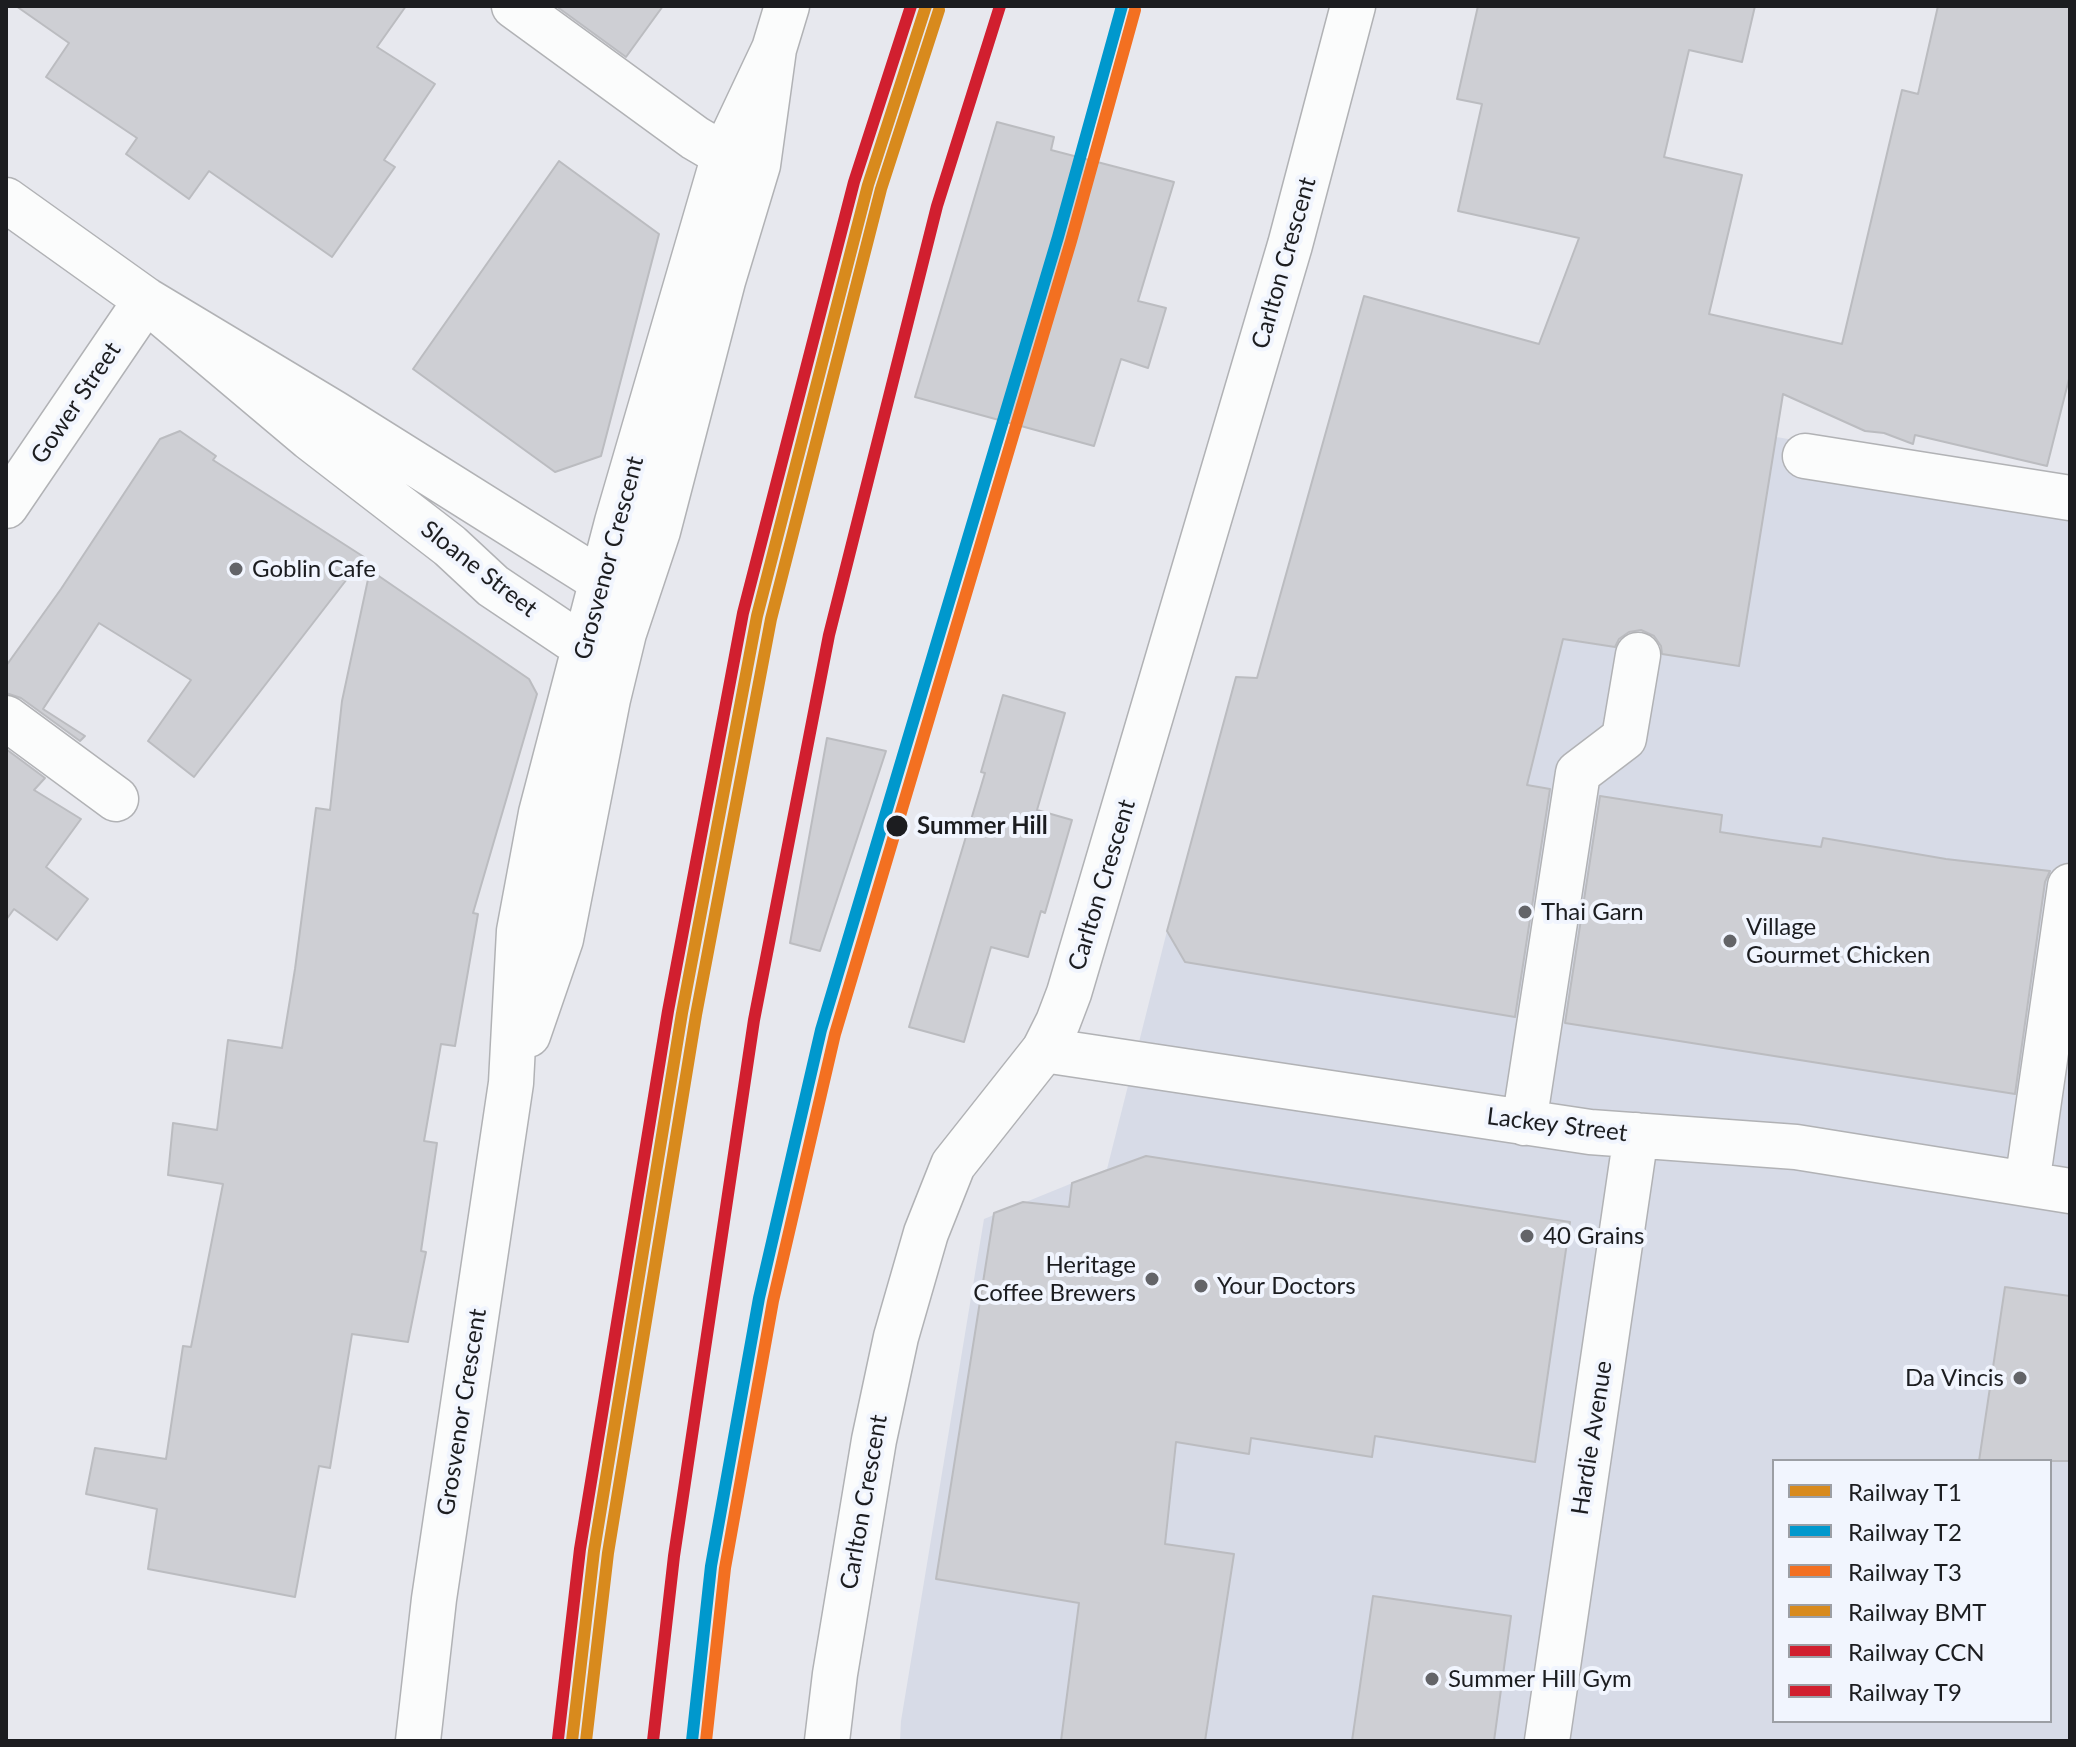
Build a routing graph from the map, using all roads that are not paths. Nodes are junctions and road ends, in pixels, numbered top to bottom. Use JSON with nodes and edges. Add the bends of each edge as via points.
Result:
{"nodes":[{"id":1,"x":514,"y":6,"type":"edge"},
{"id":2,"x":787,"y":6,"type":"edge"},
{"id":3,"x":1353,"y":6,"type":"edge"},
{"id":4,"x":741,"y":160,"type":"junction"},
{"id":5,"x":6,"y":200,"type":"edge"},
{"id":6,"x":146,"y":300,"type":"junction"},
{"id":7,"x":1805,"y":456,"type":"dead end"},
{"id":8,"x":2070,"y":498,"type":"edge"},
{"id":9,"x":6,"y":506,"type":"edge"},
{"id":10,"x":600,"y":580,"type":"junction"},
{"id":11,"x":604,"y":640,"type":"junction"},
{"id":12,"x":1638,"y":655,"type":"dead end"},
{"id":13,"x":6,"y":718,"type":"edge"},
{"id":14,"x":116,"y":799,"type":"dead end"},
{"id":15,"x":2070,"y":886,"type":"edge"},
{"id":16,"x":1044,"y":1050,"type":"junction"},
{"id":17,"x":1524,"y":1123,"type":"junction"},
{"id":18,"x":1636,"y":1135,"type":"junction"},
{"id":19,"x":2027,"y":1184,"type":"junction"},
{"id":20,"x":2070,"y":1191,"type":"edge"},
{"id":21,"x":418,"y":1741,"type":"edge"},
{"id":22,"x":827,"y":1741,"type":"edge"},
{"id":23,"x":1547,"y":1741,"type":"edge"}],
"edges":[{"from":1,"to":4,"type":"street","via":[[695,138]]},
{"from":2,"to":4,"type":"street","name":"Grosvenor Crescent"},
{"from":3,"to":16,"type":"street","name":"Carlton Crescent","via":[[1290,245],[1092,922]]},
{"from":4,"to":10,"type":"street","name":"Grosvenor Crescent"},
{"from":4,"to":11,"type":"street","name":"Grosvenor Crescent","via":[[723,281],[658,531]]},
{"from":5,"to":6,"type":"street","name":"Sloane Street"},
{"from":6,"to":9,"type":"street","name":"Gower Street"},
{"from":6,"to":10,"type":"street","name":"Sloane Street"},
{"from":6,"to":11,"type":"street","name":"Sloane Street","via":[[493,586]]},
{"from":7,"to":8,"type":"street"},
{"from":10,"to":11,"type":"street"},
{"from":11,"to":21,"type":"street","name":"Grosvenor Crescent","via":[[541,813],[519,931],[511,1083],[434,1599]]},
{"from":12,"to":17,"type":"street","via":[[1624,738],[1578,773]]},
{"from":13,"to":14,"type":"street"},
{"from":15,"to":19,"type":"street"},
{"from":16,"to":17,"type":"street","name":"Lackey Street"},
{"from":16,"to":22,"type":"street","name":"Carlton Crescent","via":[[953,1165],[926,1233],[874,1440]]},
{"from":17,"to":18,"type":"street","name":"Lackey Street"},
{"from":18,"to":19,"type":"street","name":"Lackey Street","via":[[1796,1147]]},
{"from":18,"to":23,"type":"street","name":"Hardie Avenue"},
{"from":19,"to":20,"type":"street","name":"Lackey Street"}]}
